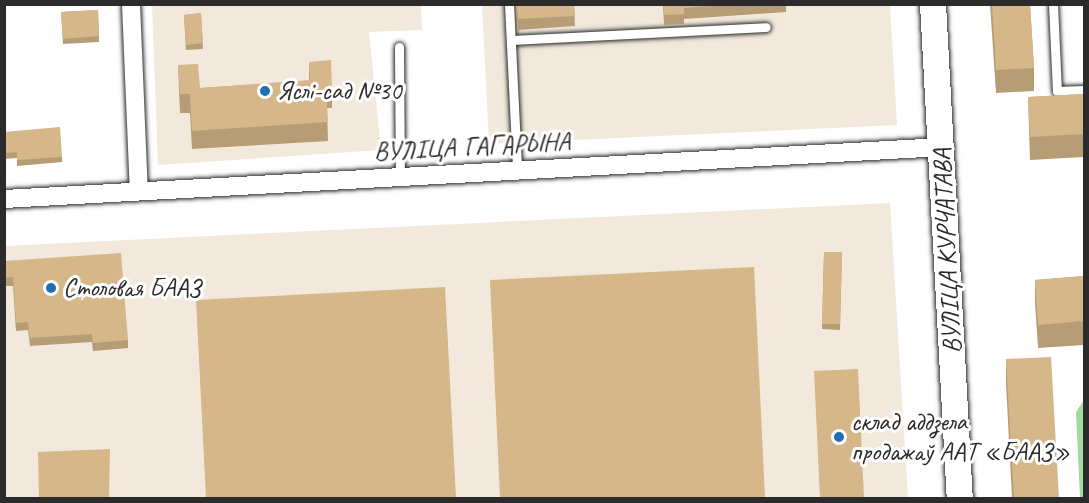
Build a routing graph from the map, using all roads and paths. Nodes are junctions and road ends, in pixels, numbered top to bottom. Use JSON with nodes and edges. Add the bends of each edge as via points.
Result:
{"nodes":[{"id":1,"x":131,"y":4,"type":"edge"},
{"id":2,"x":509,"y":4,"type":"edge"},
{"id":3,"x":933,"y":4,"type":"edge"},
{"id":4,"x":1053,"y":4,"type":"edge"},
{"id":5,"x":766,"y":27,"type":"dead end"},
{"id":6,"x":511,"y":40,"type":"junction"},
{"id":7,"x":399,"y":47,"type":"dead end"},
{"id":8,"x":1084,"y":90,"type":"edge"},
{"id":9,"x":942,"y":147,"type":"junction"},
{"id":10,"x":517,"y":170,"type":"junction"},
{"id":11,"x":400,"y":177,"type":"junction"},
{"id":12,"x":139,"y":191,"type":"junction"},
{"id":13,"x":4,"y":199,"type":"edge"},
{"id":14,"x":960,"y":498,"type":"edge"}],
"edges":[{"from":1,"to":12,"type":"street"},
{"from":2,"to":6,"type":"lane"},
{"from":3,"to":9,"type":"street","name":"ВУЛІЦА КУРЧАТАВА"},
{"from":4,"to":8,"type":"lane","via":[[1057,91]]},
{"from":5,"to":6,"type":"lane"},
{"from":6,"to":10,"type":"lane"},
{"from":7,"to":11,"type":"lane"},
{"from":9,"to":10,"type":"street","name":"ВУЛІЦА ГАГАРЫНА"},
{"from":9,"to":14,"type":"street","name":"ВУЛІЦА КУРЧАТАВА"},
{"from":10,"to":11,"type":"street","name":"ВУЛІЦА ГАГАРЫНА"},
{"from":11,"to":12,"type":"street","name":"ВУЛІЦА ГАГАРЫНА"},
{"from":12,"to":13,"type":"street","name":"ВУЛІЦА ГАГАРЫНА"}]}
